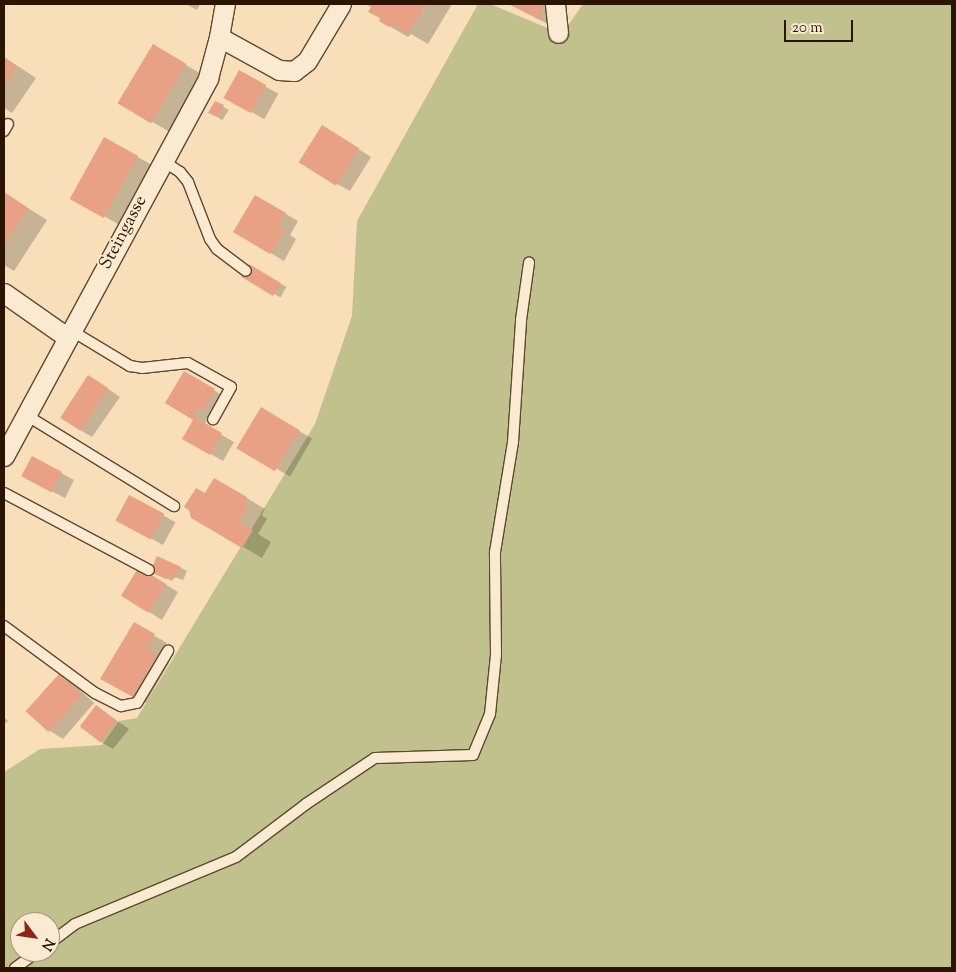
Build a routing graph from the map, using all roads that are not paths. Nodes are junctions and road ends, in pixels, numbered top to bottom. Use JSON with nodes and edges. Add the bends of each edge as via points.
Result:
{"nodes":[{"id":1,"x":225,"y":4,"type":"edge"},
{"id":2,"x":341,"y":4,"type":"edge"},
{"id":3,"x":555,"y":4,"type":"edge"},
{"id":4,"x":558,"y":33,"type":"dead end"},
{"id":5,"x":219,"y":37,"type":"junction"},
{"id":6,"x":163,"y":162,"type":"junction"},
{"id":7,"x":529,"y":263,"type":"dead end"},
{"id":8,"x":246,"y":271,"type":"dead end"},
{"id":9,"x":4,"y":294,"type":"edge"},
{"id":10,"x":70,"y":334,"type":"junction"},
{"id":11,"x":26,"y":416,"type":"junction"},
{"id":12,"x":213,"y":419,"type":"dead end"},
{"id":13,"x":4,"y":456,"type":"edge"},
{"id":14,"x":4,"y":493,"type":"edge"},
{"id":15,"x":174,"y":506,"type":"dead end"},
{"id":16,"x":149,"y":570,"type":"dead end"},
{"id":17,"x":4,"y":626,"type":"edge"},
{"id":18,"x":168,"y":651,"type":"dead end"},
{"id":19,"x":60,"y":935,"type":"edge"}],
"edges":[{"from":1,"to":5,"type":"street","name":"Steingasse"},
{"from":2,"to":5,"type":"street","via":[[307,61],[294,70],[279,70]]},
{"from":3,"to":4,"type":"street"},
{"from":5,"to":6,"type":"street","name":"Steingasse","via":[[208,78]]},
{"from":6,"to":8,"type":"lane","via":[[180,172],[188,182],[210,239]]},
{"from":6,"to":10,"type":"street","name":"Steingasse"},
{"from":7,"to":19,"type":"lane","via":[[521,320],[512,442],[495,552],[496,655],[490,714],[473,756],[375,758],[306,804],[236,857],[75,924]]},
{"from":9,"to":10,"type":"street"},
{"from":10,"to":11,"type":"street","name":"Steingasse"},
{"from":10,"to":12,"type":"lane","via":[[130,366],[142,368],[188,363],[231,387]]},
{"from":11,"to":13,"type":"street","name":"Steingasse"},
{"from":11,"to":15,"type":"lane"},
{"from":14,"to":16,"type":"lane"},
{"from":17,"to":18,"type":"lane","via":[[95,693],[120,706],[137,703]]}]}
